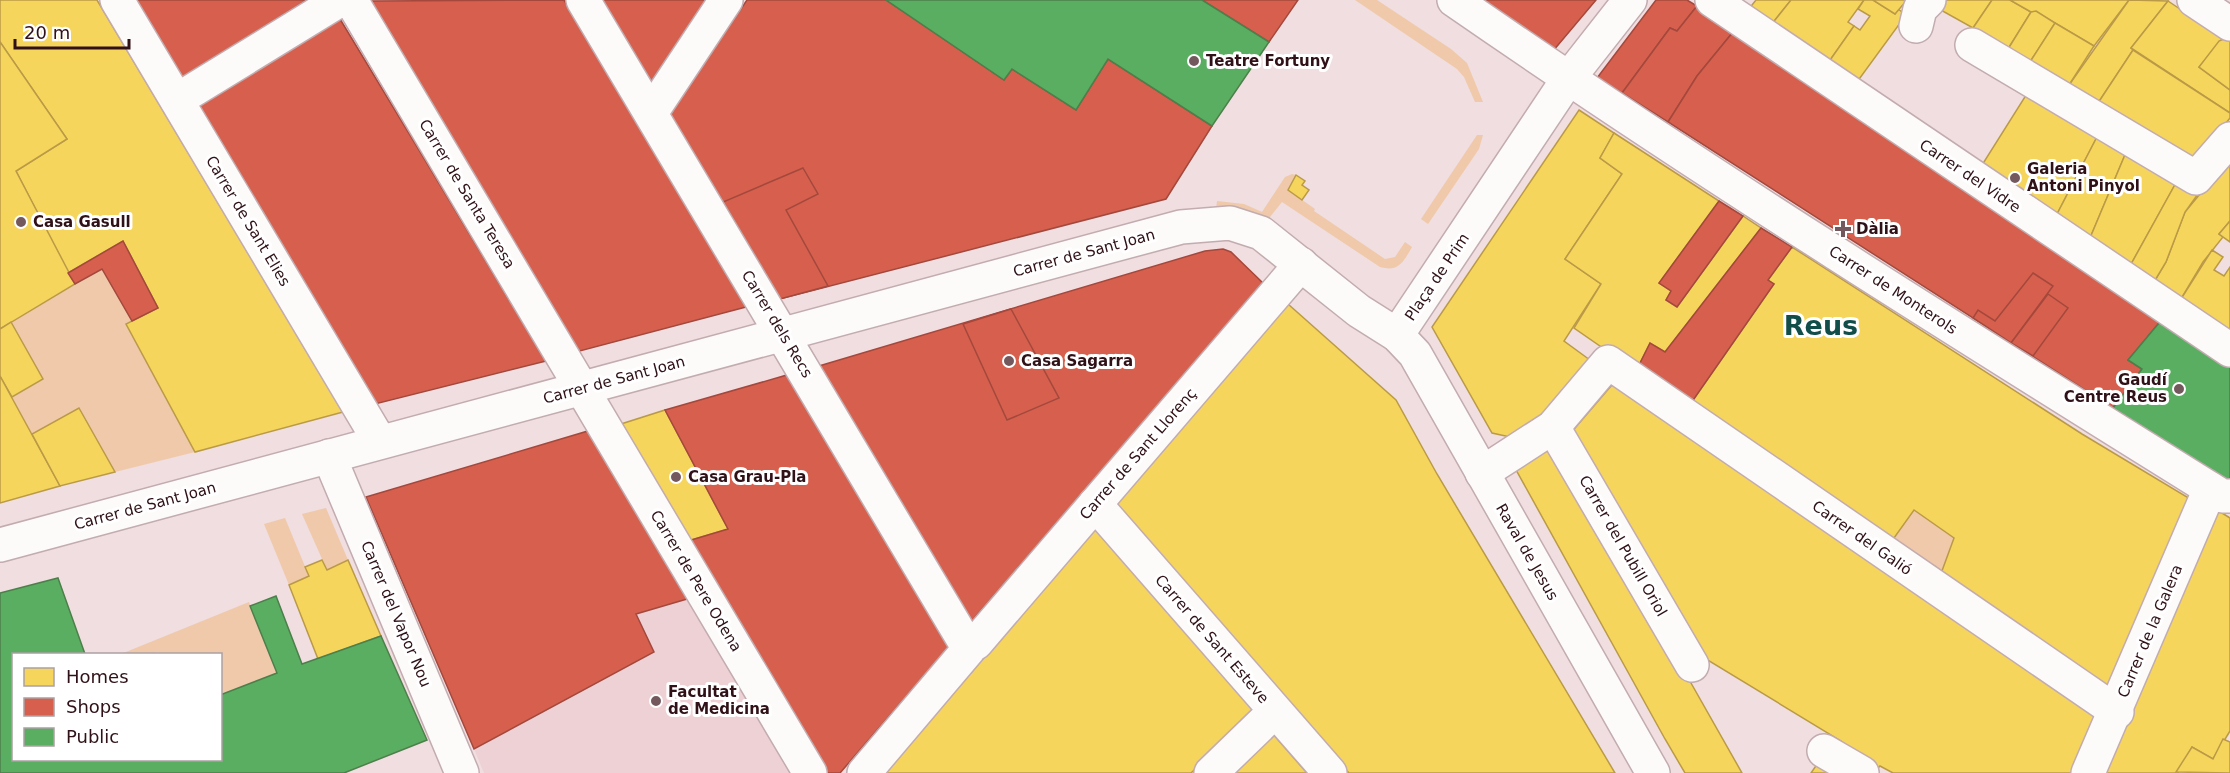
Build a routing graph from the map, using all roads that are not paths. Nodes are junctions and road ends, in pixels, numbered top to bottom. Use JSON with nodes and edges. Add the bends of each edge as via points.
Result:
{"nodes":[{"id":1,"x":117,"y":0,"type":"edge"},
{"id":2,"x":340,"y":0,"type":"edge"},
{"id":3,"x":351,"y":0,"type":"edge"},
{"id":4,"x":583,"y":0,"type":"edge"},
{"id":5,"x":726,"y":0,"type":"edge"},
{"id":6,"x":1454,"y":0,"type":"edge"},
{"id":7,"x":1630,"y":0,"type":"edge"},
{"id":8,"x":1712,"y":0,"type":"edge"},
{"id":9,"x":1972,"y":45,"type":"dead end"},
{"id":10,"x":1568,"y":79,"type":"junction"},
{"id":11,"x":177,"y":100,"type":"junction"},
{"id":12,"x":651,"y":113,"type":"junction"},
{"id":13,"x":2230,"y":139,"type":"edge"},
{"id":14,"x":1230,"y":223,"type":"joint"},
{"id":15,"x":1301,"y":264,"type":"junction"},
{"id":16,"x":784,"y":335,"type":"junction"},
{"id":17,"x":1397,"y":335,"type":"junction"},
{"id":18,"x":2230,"y":350,"type":"edge"},
{"id":19,"x":582,"y":389,"type":"junction"},
{"id":20,"x":1553,"y":427,"type":"junction"},
{"id":21,"x":380,"y":442,"type":"junction"},
{"id":22,"x":329,"y":456,"type":"junction"},
{"id":23,"x":1482,"y":473,"type":"junction"},
{"id":24,"x":2220,"y":493,"type":"edge"},
{"id":25,"x":1095,"y":504,"type":"junction"},
{"id":26,"x":0,"y":545,"type":"edge"},
{"id":27,"x":972,"y":646,"type":"junction"},
{"id":28,"x":1692,"y":665,"type":"dead end"},
{"id":29,"x":1275,"y":711,"type":"junction"},
{"id":30,"x":2117,"y":712,"type":"junction"},
{"id":31,"x":1824,"y":751,"type":"dead end"},
{"id":32,"x":452,"y":770,"type":"edge"},
{"id":33,"x":810,"y":773,"type":"edge"},
{"id":34,"x":864,"y":773,"type":"edge"},
{"id":35,"x":1211,"y":773,"type":"edge"},
{"id":36,"x":1330,"y":773,"type":"edge"},
{"id":37,"x":1653,"y":773,"type":"edge"},
{"id":38,"x":1862,"y":773,"type":"edge"},
{"id":39,"x":2088,"y":773,"type":"edge"}],
"edges":[{"from":1,"to":11,"type":"street","name":"Carrer de Sant Elies"},
{"from":2,"to":11,"type":"street"},
{"from":3,"to":19,"type":"street","name":"Carrer de Santa Teresa"},
{"from":4,"to":12,"type":"street","name":"Carrer dels Recs"},
{"from":5,"to":12,"type":"street"},
{"from":6,"to":10,"type":"street","name":"Carrer de Monterols"},
{"from":7,"to":10,"type":"street","name":"Plaça de Prim"},
{"from":8,"to":18,"type":"street","name":"Carrer del Vidre"},
{"from":9,"to":13,"type":"street","via":[[2196,178]]},
{"from":10,"to":17,"type":"street","name":"Plaça de Prim"},
{"from":10,"to":24,"type":"street","name":"Carrer de Monterols","via":[[1946,325]]},
{"from":11,"to":21,"type":"street","name":"Carrer de Sant Elies"},
{"from":12,"to":16,"type":"street","name":"Carrer dels Recs"},
{"from":14,"to":15,"type":"street","name":"Plaça de Prim","via":[[1261,233]]},
{"from":14,"to":16,"type":"street","name":"Carrer de Sant Joan","via":[[1181,227]]},
{"from":15,"to":17,"type":"street","name":"Plaça de Prim","via":[[1359,311]]},
{"from":15,"to":25,"type":"street","name":"Carrer de Sant Llorenç"},
{"from":16,"to":19,"type":"street","name":"Carrer de Sant Joan"},
{"from":16,"to":27,"type":"street","name":"Carrer dels Recs"},
{"from":17,"to":23,"type":"street","name":"Raval de Jesus","via":[[1415,354]]},
{"from":19,"to":21,"type":"street","name":"Carrer de Sant Joan"},
{"from":19,"to":33,"type":"street","name":"Carrer de Pere Odena"},
{"from":20,"to":23,"type":"street"},
{"from":20,"to":28,"type":"street","name":"Carrer del Pubill Oriol"},
{"from":20,"to":30,"type":"street","name":"Carrer del Galió","via":[[1608,362]]},
{"from":21,"to":22,"type":"street","name":"Carrer de Sant Joan"},
{"from":22,"to":26,"type":"street","name":"Carrer de Sant Joan"},
{"from":22,"to":32,"type":"street","name":"Carrer del Vapor Nou"},
{"from":23,"to":37,"type":"street","name":"Raval de Jesus"},
{"from":24,"to":30,"type":"street","name":"Carrer de la Galera"},
{"from":25,"to":27,"type":"street","name":"Carrer de Sant Llorenç"},
{"from":25,"to":29,"type":"street","name":"Carrer de Sant Esteve"},
{"from":27,"to":34,"type":"street","name":"Carrer de Sant Llorenç"},
{"from":29,"to":35,"type":"street"},
{"from":29,"to":36,"type":"street","name":"Carrer de Sant Esteve"},
{"from":30,"to":39,"type":"street","name":"Carrer de la Galera"},
{"from":31,"to":38,"type":"street"}]}
